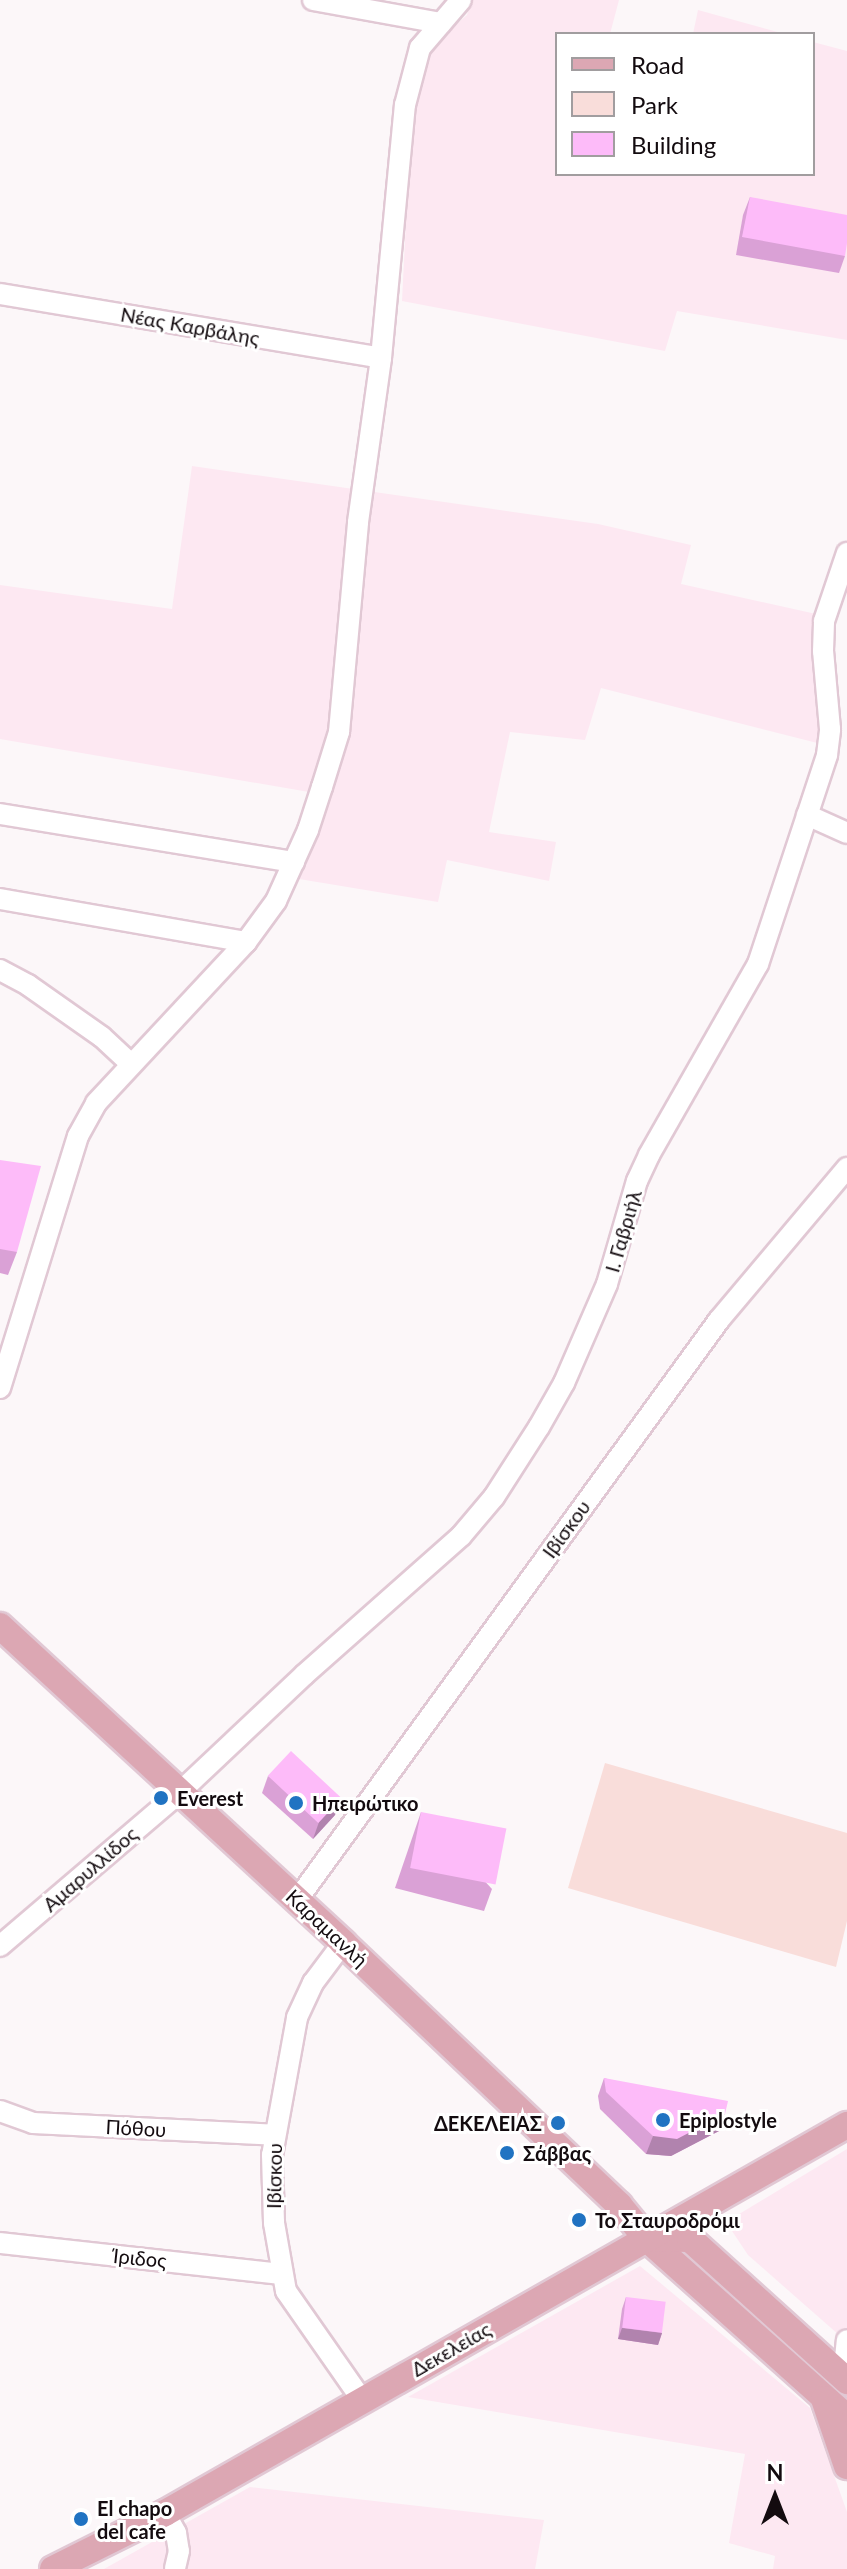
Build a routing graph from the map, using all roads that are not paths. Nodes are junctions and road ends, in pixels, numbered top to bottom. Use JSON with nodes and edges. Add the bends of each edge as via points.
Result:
{"nodes":[{"id":1,"x":313,"y":0,"type":"edge"},
{"id":2,"x":461,"y":0,"type":"edge"},
{"id":3,"x":441,"y":23,"type":"junction"},
{"id":4,"x":0,"y":294,"type":"edge"},
{"id":5,"x":381,"y":358,"type":"junction"},
{"id":6,"x":847,"y":553,"type":"edge"},
{"id":7,"x":0,"y":814,"type":"edge"},
{"id":8,"x":807,"y":815,"type":"junction"},
{"id":9,"x":847,"y":833,"type":"edge"},
{"id":10,"x":294,"y":862,"type":"junction"},
{"id":11,"x":0,"y":899,"type":"edge"},
{"id":12,"x":246,"y":942,"type":"junction"},
{"id":13,"x":0,"y":970,"type":"edge"},
{"id":14,"x":131,"y":1064,"type":"junction"},
{"id":15,"x":843,"y":1178,"type":"edge"},
{"id":16,"x":0,"y":1388,"type":"edge"},
{"id":17,"x":0,"y":1626,"type":"edge"},
{"id":18,"x":180,"y":1792,"type":"junction"},
{"id":19,"x":297,"y":1900,"type":"junction"},
{"id":20,"x":343,"y":1943,"type":"junction"},
{"id":21,"x":0,"y":1946,"type":"edge"},
{"id":22,"x":0,"y":2111,"type":"edge"},
{"id":23,"x":847,"y":2125,"type":"edge"},
{"id":24,"x":275,"y":2135,"type":"junction"},
{"id":25,"x":646,"y":2238,"type":"junction"},
{"id":26,"x":0,"y":2243,"type":"edge"},
{"id":27,"x":280,"y":2274,"type":"junction"},
{"id":28,"x":847,"y":2340,"type":"edge"},
{"id":29,"x":845,"y":2379,"type":"edge"},
{"id":30,"x":822,"y":2395,"type":"junction"},
{"id":31,"x":362,"y":2400,"type":"junction"},
{"id":32,"x":847,"y":2418,"type":"edge"},
{"id":33,"x":847,"y":2466,"type":"edge"},
{"id":34,"x":165,"y":2513,"type":"junction"},
{"id":35,"x":53,"y":2569,"type":"edge"},
{"id":36,"x":175,"y":2569,"type":"edge"}],
"edges":[{"from":1,"to":3,"type":"street"},
{"from":2,"to":3,"type":"street"},
{"from":3,"to":5,"type":"street","via":[[420,48],[405,105]]},
{"from":4,"to":5,"type":"street","name":"Νέας Καρβάλης"},
{"from":5,"to":10,"type":"street","via":[[358,522],[339,732]]},
{"from":6,"to":8,"type":"street","name":"Ι. Γαβριήλ","via":[[824,621],[830,729]]},
{"from":7,"to":10,"type":"street"},
{"from":8,"to":9,"type":"street"},
{"from":8,"to":18,"type":"street","name":"Ι. Γαβριήλ","via":[[751,979],[649,1155],[607,1284],[539,1427],[494,1497],[461,1536]]},
{"from":10,"to":12,"type":"street","via":[[276,901]]},
{"from":11,"to":12,"type":"street"},
{"from":12,"to":14,"type":"street"},
{"from":13,"to":14,"type":"street","via":[[102,1037]]},
{"from":14,"to":16,"type":"street","via":[[96,1103],[78,1136]]},
{"from":15,"to":19,"type":"street","name":"Ιβίσκου","via":[[719,1320]]},
{"from":17,"to":18,"type":"main road","name":"Καραμανλή"},
{"from":18,"to":19,"type":"main road","name":"Καραμανλή"},
{"from":18,"to":21,"type":"street","name":"Αμαρυλλίδος"},
{"from":19,"to":20,"type":"main road","name":"Καραμανλή"},
{"from":20,"to":24,"type":"street","name":"Ιβίσκου","via":[[300,2010]]},
{"from":20,"to":25,"type":"main road","name":"Καραμανλή","via":[[619,2205]]},
{"from":22,"to":24,"type":"street","name":"Πόθου","via":[[33,2123]]},
{"from":23,"to":25,"type":"main road","name":"Δεκελείας"},
{"from":24,"to":27,"type":"street","name":"Ιβίσκου","via":[[274,2223]]},
{"from":25,"to":29,"type":"main road","via":[[690,2239]]},
{"from":25,"to":30,"type":"main road","name":"Καραμανλή"},
{"from":25,"to":31,"type":"main road","name":"Δεκελείας"},
{"from":26,"to":27,"type":"street","name":"Ίριδος"},
{"from":27,"to":31,"type":"street","name":"Ιβίσκου","via":[[296,2308]]},
{"from":28,"to":29,"type":"street"},
{"from":30,"to":32,"type":"main road","name":"Καραμανλή"},
{"from":30,"to":33,"type":"main road"},
{"from":31,"to":34,"type":"main road","name":"Δεκελείας"},
{"from":34,"to":35,"type":"main road","name":"Δεκελείας"},
{"from":34,"to":36,"type":"street","via":[[176,2533]]}]}
